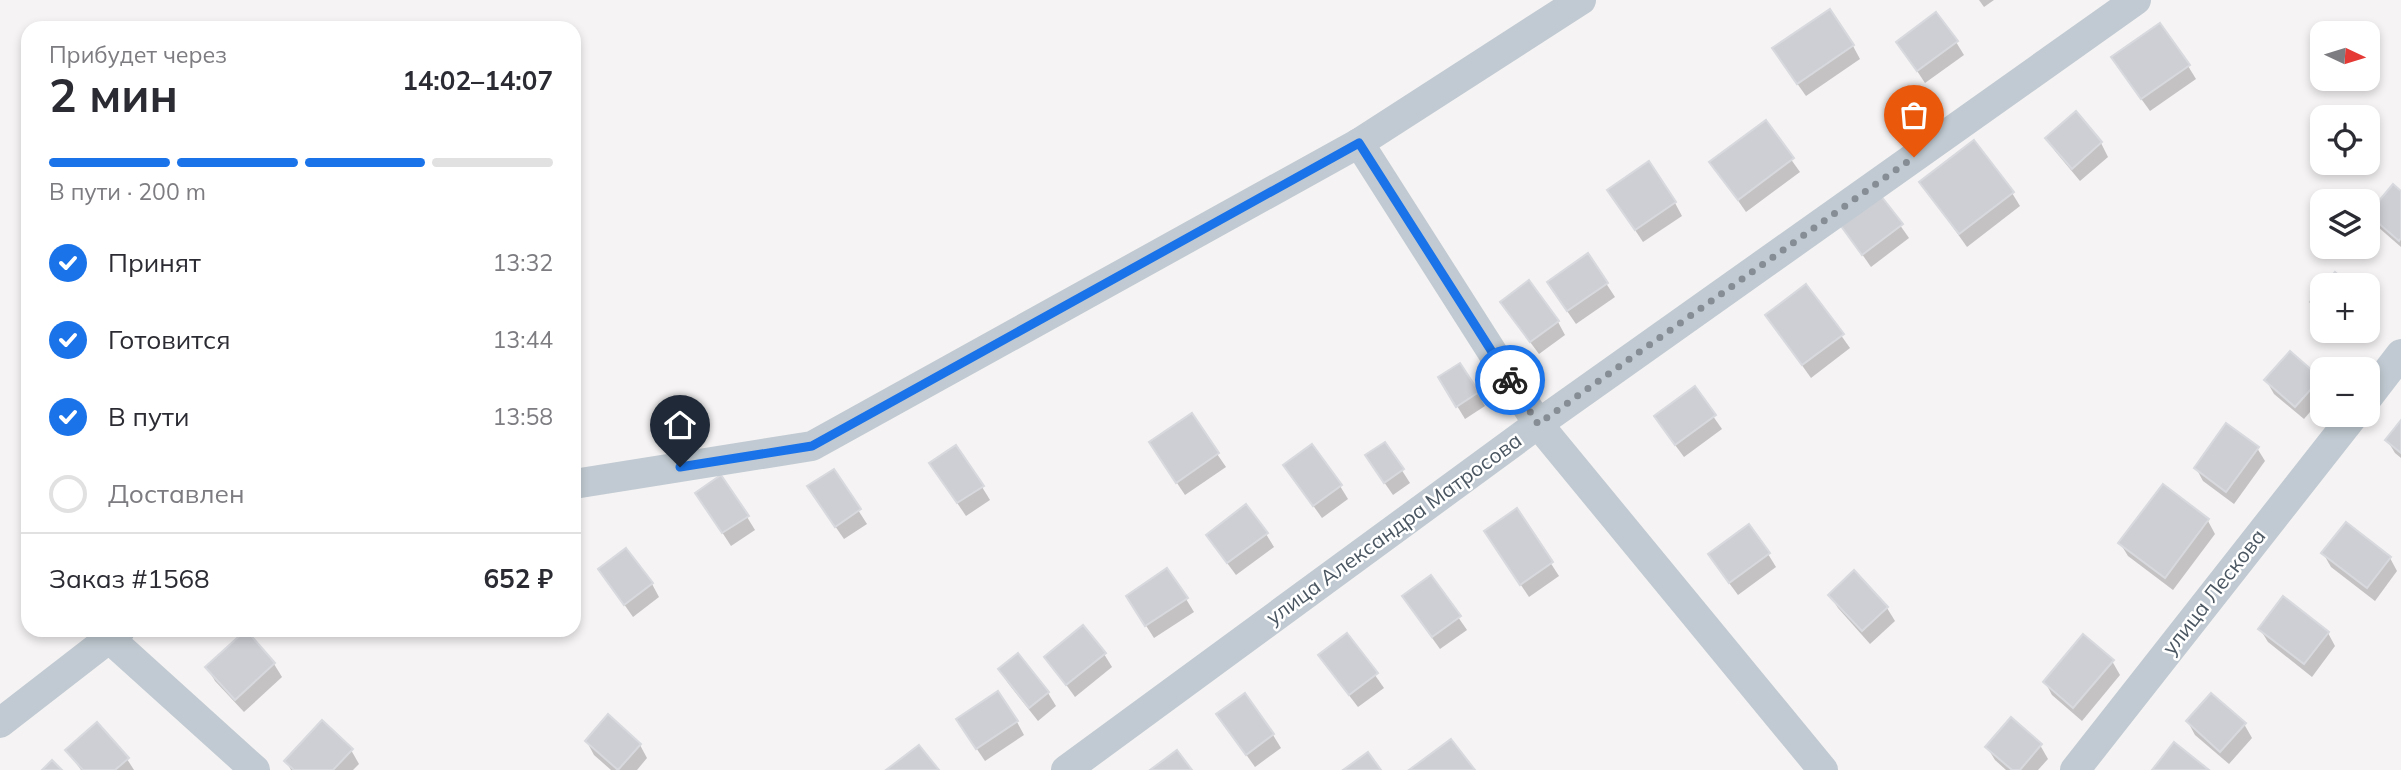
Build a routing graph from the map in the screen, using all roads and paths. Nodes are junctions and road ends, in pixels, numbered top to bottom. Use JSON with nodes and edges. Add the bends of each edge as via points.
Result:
{"nodes":[{"id":1,"x":1581,"y":0,"type":"edge"},
{"id":2,"x":2136,"y":0,"type":"edge"},
{"id":3,"x":1359,"y":143,"type":"junction"},
{"id":4,"x":2401,"y":354,"type":"edge"},
{"id":5,"x":2380,"y":381,"type":"edge"},
{"id":6,"x":1538,"y":424,"type":"junction"},
{"id":7,"x":2345,"y":427,"type":"edge"},
{"id":8,"x":581,"y":483,"type":"edge"},
{"id":9,"x":111,"y":637,"type":"edge"},
{"id":10,"x":118,"y":637,"type":"edge"},
{"id":11,"x":0,"y":723,"type":"edge"},
{"id":12,"x":255,"y":770,"type":"edge"},
{"id":13,"x":1066,"y":770,"type":"edge"},
{"id":14,"x":1823,"y":770,"type":"edge"},
{"id":15,"x":2075,"y":770,"type":"edge"}],
"edges":[{"from":1,"to":3,"type":"street"},
{"from":2,"to":6,"type":"street","name":"улица Александра Матросова"},
{"from":3,"to":6,"type":"street"},
{"from":3,"to":8,"type":"street","via":[[812,446]]},
{"from":4,"to":5,"type":"street"},
{"from":6,"to":13,"type":"street","name":"улица Александра Матросова"},
{"from":6,"to":14,"type":"street"},
{"from":7,"to":15,"type":"street","name":"улица Лескова"},
{"from":9,"to":11,"type":"street"},
{"from":10,"to":12,"type":"street"}]}
